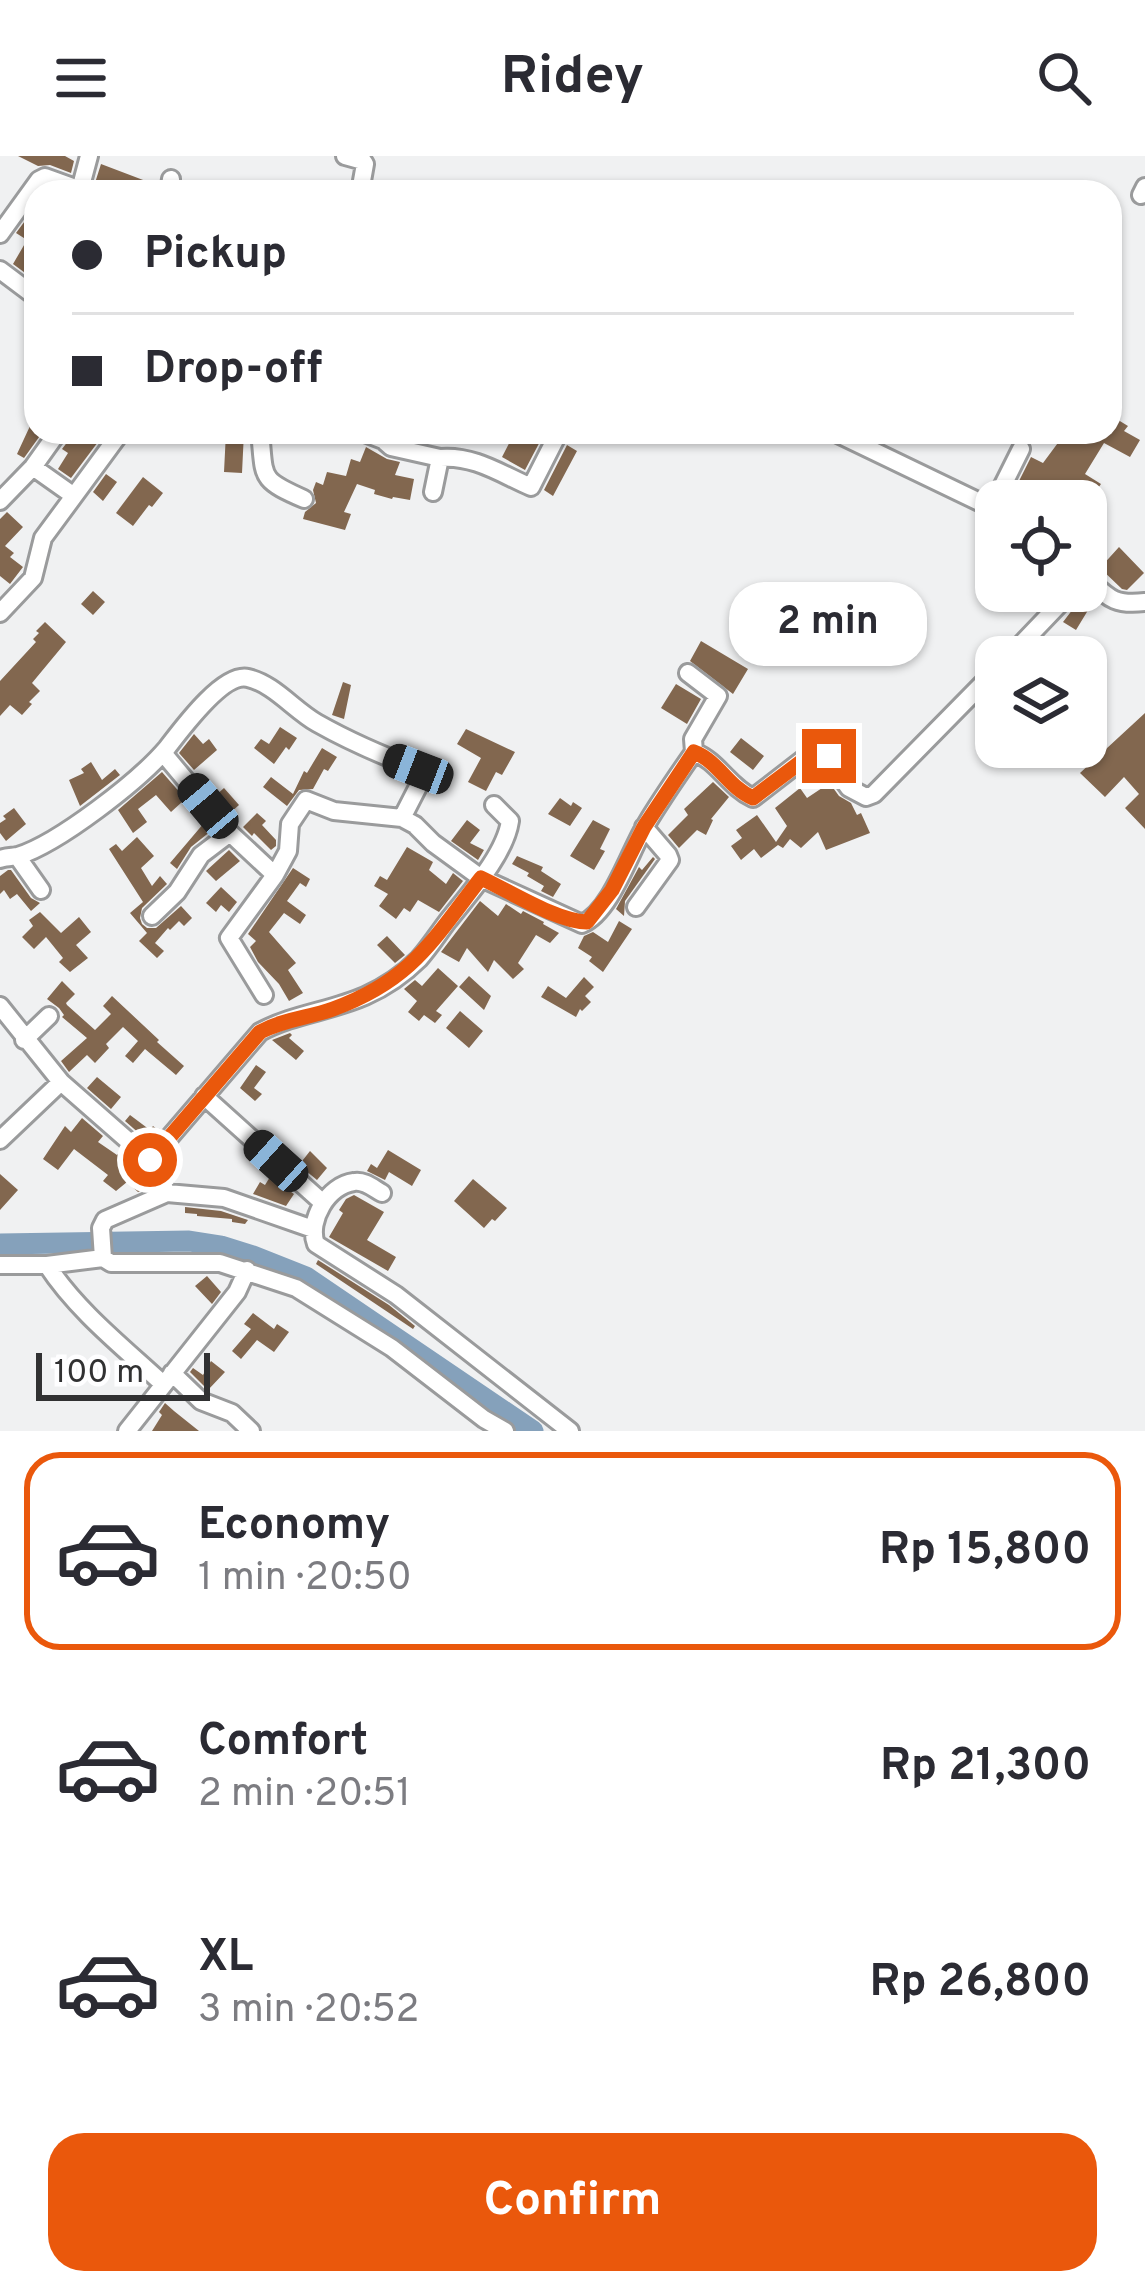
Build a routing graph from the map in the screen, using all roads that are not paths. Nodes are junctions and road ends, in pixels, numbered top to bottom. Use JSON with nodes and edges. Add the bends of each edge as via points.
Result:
{"nodes":[{"id":1,"x":345,"y":156,"type":"edge"},
{"id":2,"x":362,"y":180,"type":"edge"},
{"id":3,"x":24,"y":200,"type":"edge"},
{"id":4,"x":0,"y":233,"type":"edge"},
{"id":5,"x":49,"y":444,"type":"edge"},
{"id":6,"x":112,"y":444,"type":"edge"},
{"id":7,"x":261,"y":444,"type":"edge"},
{"id":8,"x":388,"y":444,"type":"edge"},
{"id":9,"x":553,"y":444,"type":"edge"},
{"id":10,"x":859,"y":444,"type":"edge"},
{"id":11,"x":1021,"y":449,"type":"dead end"},
{"id":12,"x":440,"y":458,"type":"junction"},
{"id":13,"x":33,"y":467,"type":"junction"},
{"id":14,"x":1007,"y":480,"type":"edge"},
{"id":15,"x":433,"y":492,"type":"dead end"},
{"id":16,"x":74,"y":496,"type":"junction"},
{"id":17,"x":304,"y":500,"type":"dead end"},
{"id":18,"x":975,"y":500,"type":"edge"},
{"id":19,"x":0,"y":501,"type":"edge"},
{"id":20,"x":1107,"y":596,"type":"edge"},
{"id":21,"x":1145,"y":602,"type":"edge"},
{"id":22,"x":1052,"y":612,"type":"edge"},
{"id":23,"x":0,"y":614,"type":"edge"},
{"id":24,"x":1029,"y":636,"type":"edge"},
{"id":25,"x":688,"y":673,"type":"dead end"},
{"id":26,"x":975,"y":691,"type":"edge"},
{"id":27,"x":163,"y":752,"type":"junction"},
{"id":28,"x":694,"y":752,"type":"junction"},
{"id":29,"x":494,"y":805,"type":"dead end"},
{"id":30,"x":402,"y":818,"type":"junction"},
{"id":31,"x":644,"y":827,"type":"junction"},
{"id":32,"x":230,"y":833,"type":"junction"},
{"id":33,"x":9,"y":858,"type":"edge"},
{"id":34,"x":275,"y":875,"type":"junction"},
{"id":35,"x":481,"y":878,"type":"junction"},
{"id":36,"x":41,"y":890,"type":"dead end"},
{"id":37,"x":636,"y":907,"type":"dead end"},
{"id":38,"x":152,"y":916,"type":"dead end"},
{"id":39,"x":264,"y":995,"type":"dead end"},
{"id":40,"x":0,"y":1006,"type":"edge"},
{"id":41,"x":49,"y":1016,"type":"dead end"},
{"id":42,"x":24,"y":1040,"type":"junction"},
{"id":43,"x":61,"y":1082,"type":"junction"},
{"id":44,"x":204,"y":1096,"type":"junction"},
{"id":45,"x":0,"y":1140,"type":"edge"},
{"id":46,"x":150,"y":1160,"type":"junction"},
{"id":47,"x":167,"y":1193,"type":"junction"},
{"id":48,"x":382,"y":1193,"type":"dead end"},
{"id":49,"x":323,"y":1203,"type":"junction"},
{"id":50,"x":313,"y":1228,"type":"junction"},
{"id":51,"x":102,"y":1248,"type":"junction"},
{"id":52,"x":0,"y":1265,"type":"edge"},
{"id":53,"x":47,"y":1265,"type":"junction"},
{"id":54,"x":247,"y":1270,"type":"junction"},
{"id":55,"x":167,"y":1379,"type":"junction"},
{"id":56,"x":127,"y":1431,"type":"edge"},
{"id":57,"x":251,"y":1431,"type":"edge"},
{"id":58,"x":505,"y":1431,"type":"edge"},
{"id":59,"x":569,"y":1431,"type":"edge"}],
"edges":[{"from":1,"to":2,"type":"street","via":[[363,161]]},
{"from":3,"to":4,"type":"street"},
{"from":5,"to":13,"type":"street"},
{"from":6,"to":16,"type":"street"},
{"from":7,"to":17,"type":"street","via":[[263,474]]},
{"from":8,"to":12,"type":"street"},
{"from":9,"to":12,"type":"street","via":[[531,487],[484,464]]},
{"from":10,"to":18,"type":"street"},
{"from":11,"to":14,"type":"street"},
{"from":12,"to":15,"type":"street"},
{"from":13,"to":16,"type":"street"},
{"from":13,"to":19,"type":"street"},
{"from":16,"to":23,"type":"street","via":[[43,538],[33,578]]},
{"from":20,"to":21,"type":"street"},
{"from":22,"to":24,"type":"street"},
{"from":25,"to":28,"type":"street","via":[[718,694]]},
{"from":26,"to":28,"type":"street","via":[[866,797],[849,788],[822,751],[753,798]]},
{"from":27,"to":30,"type":"street","via":[[237,677],[262,683],[318,724],[423,773]]},
{"from":27,"to":32,"type":"street"},
{"from":27,"to":33,"type":"street","via":[[58,836]]},
{"from":28,"to":31,"type":"street"},
{"from":29,"to":35,"type":"street","via":[[510,821]]},
{"from":30,"to":34,"type":"street","via":[[334,812],[306,800]]},
{"from":30,"to":35,"type":"street"},
{"from":31,"to":35,"type":"street","via":[[612,890],[582,924]]},
{"from":31,"to":37,"type":"street","via":[[670,860]]},
{"from":32,"to":34,"type":"street"},
{"from":32,"to":38,"type":"street","via":[[201,855]]},
{"from":33,"to":36,"type":"street"},
{"from":34,"to":39,"type":"street","via":[[229,938]]},
{"from":35,"to":44,"type":"street","via":[[392,982],[260,1032]]},
{"from":40,"to":42,"type":"street"},
{"from":41,"to":42,"type":"street"},
{"from":42,"to":43,"type":"street"},
{"from":43,"to":45,"type":"street"},
{"from":43,"to":46,"type":"street"},
{"from":44,"to":46,"type":"street"},
{"from":44,"to":49,"type":"street"},
{"from":46,"to":47,"type":"street"},
{"from":47,"to":50,"type":"street","via":[[224,1198]]},
{"from":47,"to":51,"type":"street","via":[[105,1220]]},
{"from":48,"to":49,"type":"street","via":[[349,1182]]},
{"from":49,"to":50,"type":"street"},
{"from":50,"to":59,"type":"street","via":[[324,1251],[396,1295]]},
{"from":51,"to":53,"type":"street"},
{"from":51,"to":54,"type":"street","via":[[111,1263]]},
{"from":52,"to":53,"type":"street"},
{"from":53,"to":55,"type":"street","via":[[90,1316]]},
{"from":54,"to":55,"type":"street"},
{"from":54,"to":58,"type":"street","via":[[338,1313]]},
{"from":55,"to":56,"type":"street"},
{"from":55,"to":57,"type":"street"}]}
